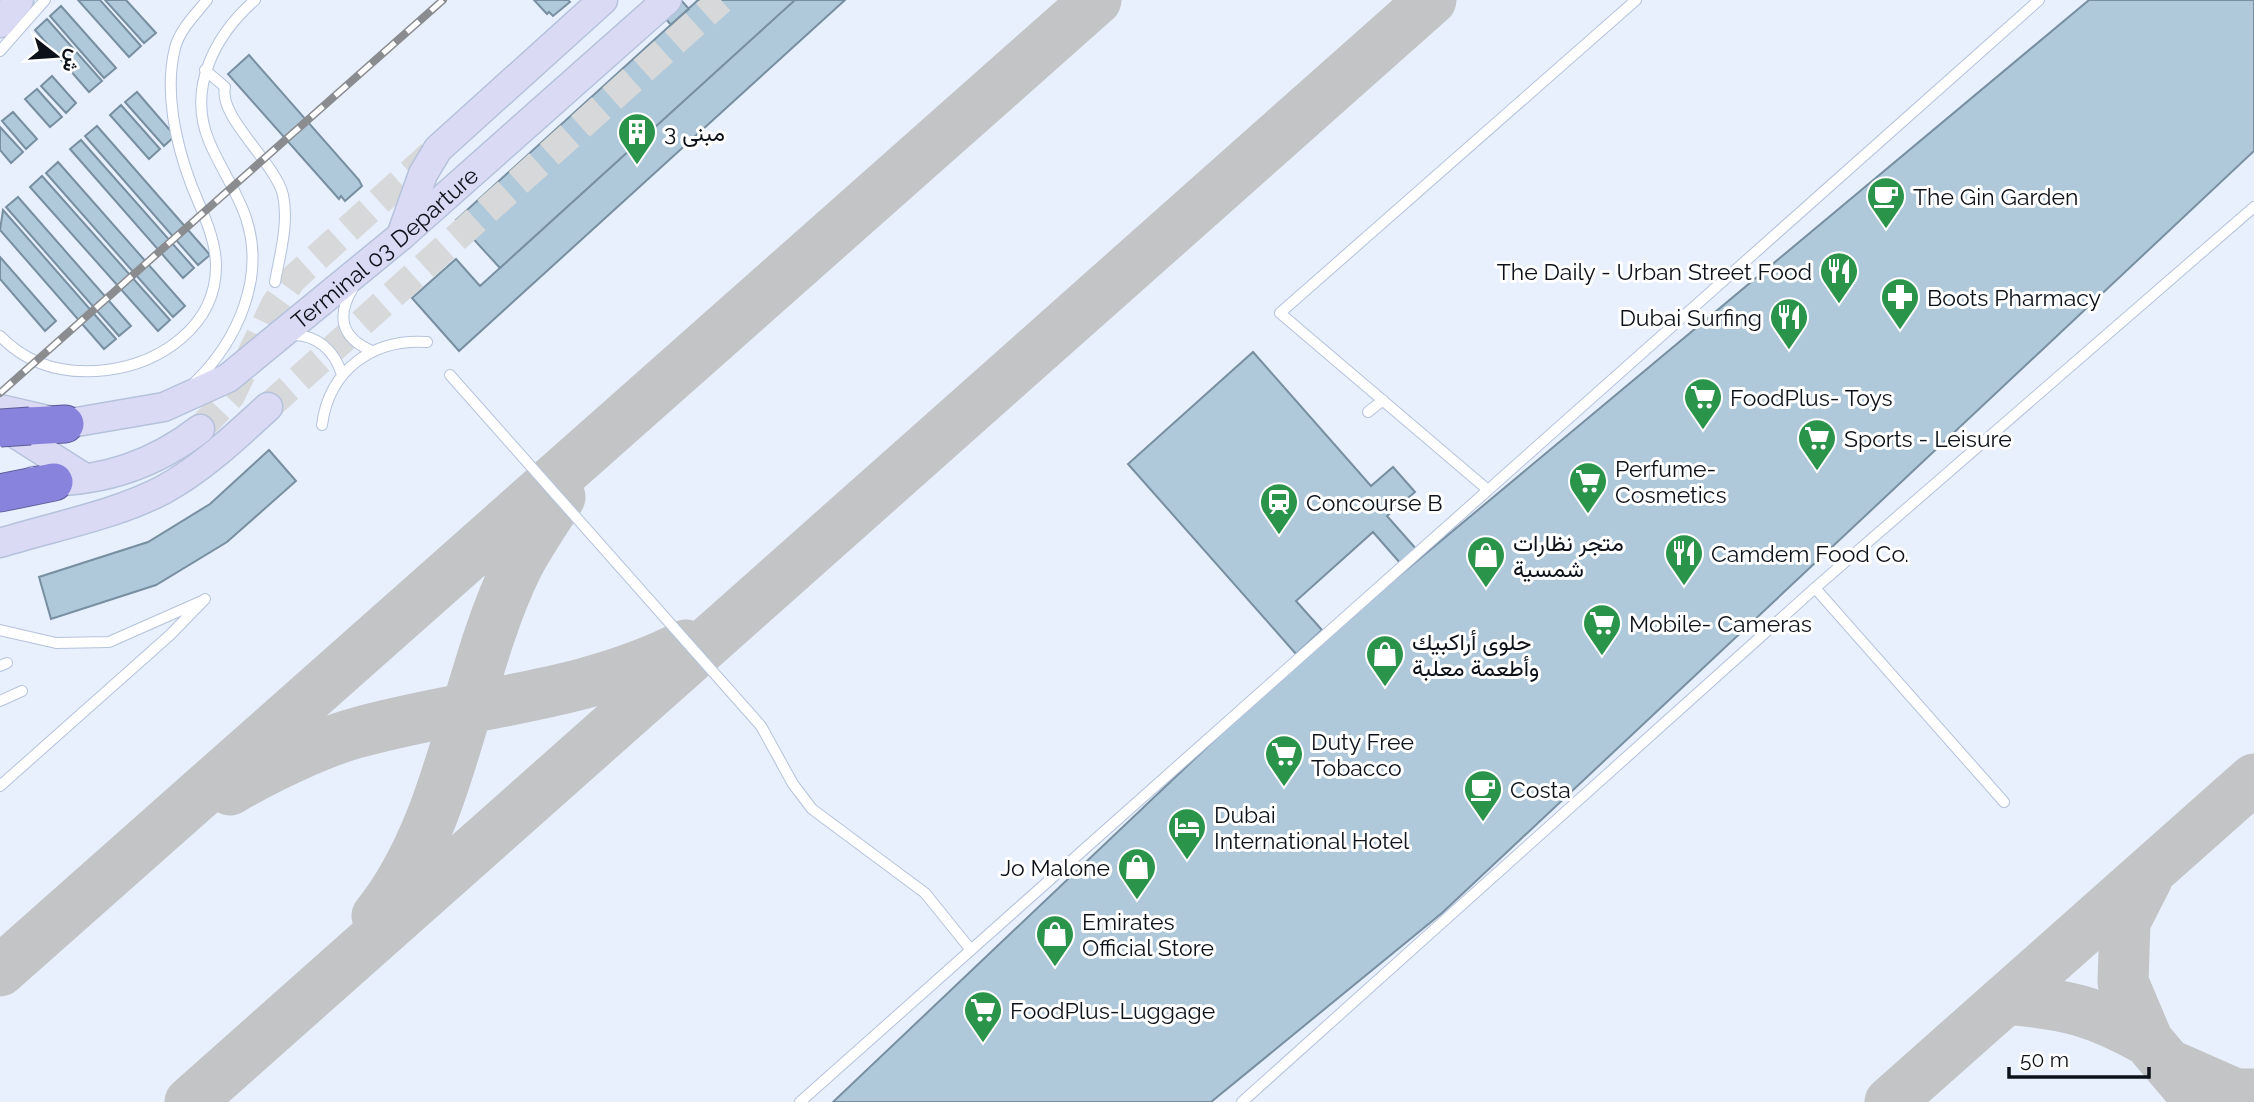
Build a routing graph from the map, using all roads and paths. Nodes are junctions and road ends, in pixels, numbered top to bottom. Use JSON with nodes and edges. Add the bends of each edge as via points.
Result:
{"nodes":[{"id":1,"x":19,"y":0,"type":"edge"},
{"id":2,"x":45,"y":0,"type":"edge"},
{"id":3,"x":207,"y":0,"type":"edge"},
{"id":4,"x":255,"y":0,"type":"edge"},
{"id":5,"x":603,"y":0,"type":"edge"},
{"id":6,"x":667,"y":0,"type":"edge"},
{"id":7,"x":1636,"y":0,"type":"edge"},
{"id":8,"x":2039,"y":0,"type":"edge"},
{"id":9,"x":0,"y":23,"type":"edge"},
{"id":10,"x":0,"y":51,"type":"edge"},
{"id":11,"x":205,"y":70,"type":"junction"},
{"id":12,"x":2254,"y":207,"type":"edge"},
{"id":13,"x":401,"y":236,"type":"junction"},
{"id":14,"x":368,"y":262,"type":"junction"},
{"id":15,"x":275,"y":282,"type":"dead end"},
{"id":16,"x":0,"y":336,"type":"edge"},
{"id":17,"x":274,"y":340,"type":"junction"},
{"id":18,"x":427,"y":342,"type":"dead end"},
{"id":19,"x":372,"y":351,"type":"junction"},
{"id":20,"x":342,"y":375,"type":"junction"},
{"id":21,"x":450,"y":375,"type":"dead end"},
{"id":22,"x":1383,"y":400,"type":"junction"},
{"id":23,"x":164,"y":407,"type":"junction"},
{"id":24,"x":268,"y":407,"type":"tunnel mouth"},
{"id":25,"x":1368,"y":412,"type":"dead end"},
{"id":26,"x":19,"y":422,"type":"edge"},
{"id":27,"x":322,"y":425,"type":"dead end"},
{"id":28,"x":200,"y":429,"type":"tunnel mouth"},
{"id":29,"x":162,"y":455,"type":"junction"},
{"id":30,"x":208,"y":467,"type":"junction"},
{"id":31,"x":0,"y":480,"type":"edge"},
{"id":32,"x":70,"y":480,"type":"junction"},
{"id":33,"x":1488,"y":490,"type":"junction"},
{"id":34,"x":0,"y":493,"type":"edge"},
{"id":35,"x":0,"y":543,"type":"edge"},
{"id":36,"x":1815,"y":588,"type":"junction"},
{"id":37,"x":0,"y":630,"type":"edge"},
{"id":38,"x":22,"y":691,"type":"dead end"},
{"id":39,"x":0,"y":701,"type":"edge"},
{"id":40,"x":0,"y":786,"type":"edge"},
{"id":41,"x":2004,"y":802,"type":"dead end"},
{"id":42,"x":971,"y":950,"type":"junction"},
{"id":43,"x":800,"y":1102,"type":"edge"},
{"id":44,"x":1242,"y":1102,"type":"edge"}],
"edges":[{"from":1,"to":9,"type":"main road"},
{"from":2,"to":10,"type":"lane"},
{"from":3,"to":16,"type":"lane","via":[[180,34],[172,79],[177,141],[214,247],[213,288],[204,310],[194,326],[165,352],[125,368],[65,371],[21,354]]},
{"from":4,"to":11,"type":"lane","via":[[222,35]]},
{"from":5,"to":13,"type":"main road","via":[[438,149],[423,174]]},
{"from":6,"to":13,"type":"main road","name":"Terminal 03 Departure"},
{"from":7,"to":22,"type":"lane","via":[[1280,313]]},
{"from":8,"to":33,"type":"lane"},
{"from":11,"to":15,"type":"lane","via":[[225,87],[226,106],[270,167],[284,198],[284,233]]},
{"from":11,"to":23,"type":"lane","via":[[202,115],[208,138],[247,222],[252,257],[248,292],[238,325],[220,356]]},
{"from":12,"to":36,"type":"lane"},
{"from":13,"to":14,"type":"main road","name":"Terminal 03 Departure"},
{"from":14,"to":17,"type":"main road","name":"Terminal 03 Departure"},
{"from":14,"to":19,"type":"lane","via":[[341,315],[351,339]]},
{"from":17,"to":20,"type":"lane","via":[[298,335],[311,338],[331,352]]},
{"from":17,"to":23,"type":"main road","name":"Terminal 03 Departure","via":[[228,378]]},
{"from":18,"to":19,"type":"lane","via":[[399,342]]},
{"from":19,"to":20,"type":"lane"},
{"from":20,"to":27,"type":"lane","via":[[326,404]]},
{"from":21,"to":42,"type":"lane","via":[[749,712],[812,808],[925,893]]},
{"from":22,"to":25,"type":"lane"},
{"from":22,"to":33,"type":"lane"},
{"from":23,"to":26,"type":"main road","name":"Terminal 03 Departure"},
{"from":24,"to":30,"type":"main road"},
{"from":26,"to":32,"type":"main road"},
{"from":28,"to":29,"type":"main road"},
{"from":29,"to":30,"type":"main road"},
{"from":29,"to":32,"type":"main road","via":[[127,470]]},
{"from":30,"to":35,"type":"main road","via":[[126,506]]},
{"from":31,"to":32,"type":"main road"},
{"from":32,"to":34,"type":"highway"},
{"from":33,"to":42,"type":"lane"},
{"from":36,"to":41,"type":"lane"},
{"from":36,"to":44,"type":"lane"},
{"from":37,"to":40,"type":"lane","via":[[56,643],[109,642],[205,599],[183,624]]},
{"from":38,"to":39,"type":"lane"},
{"from":42,"to":43,"type":"lane"}]}
